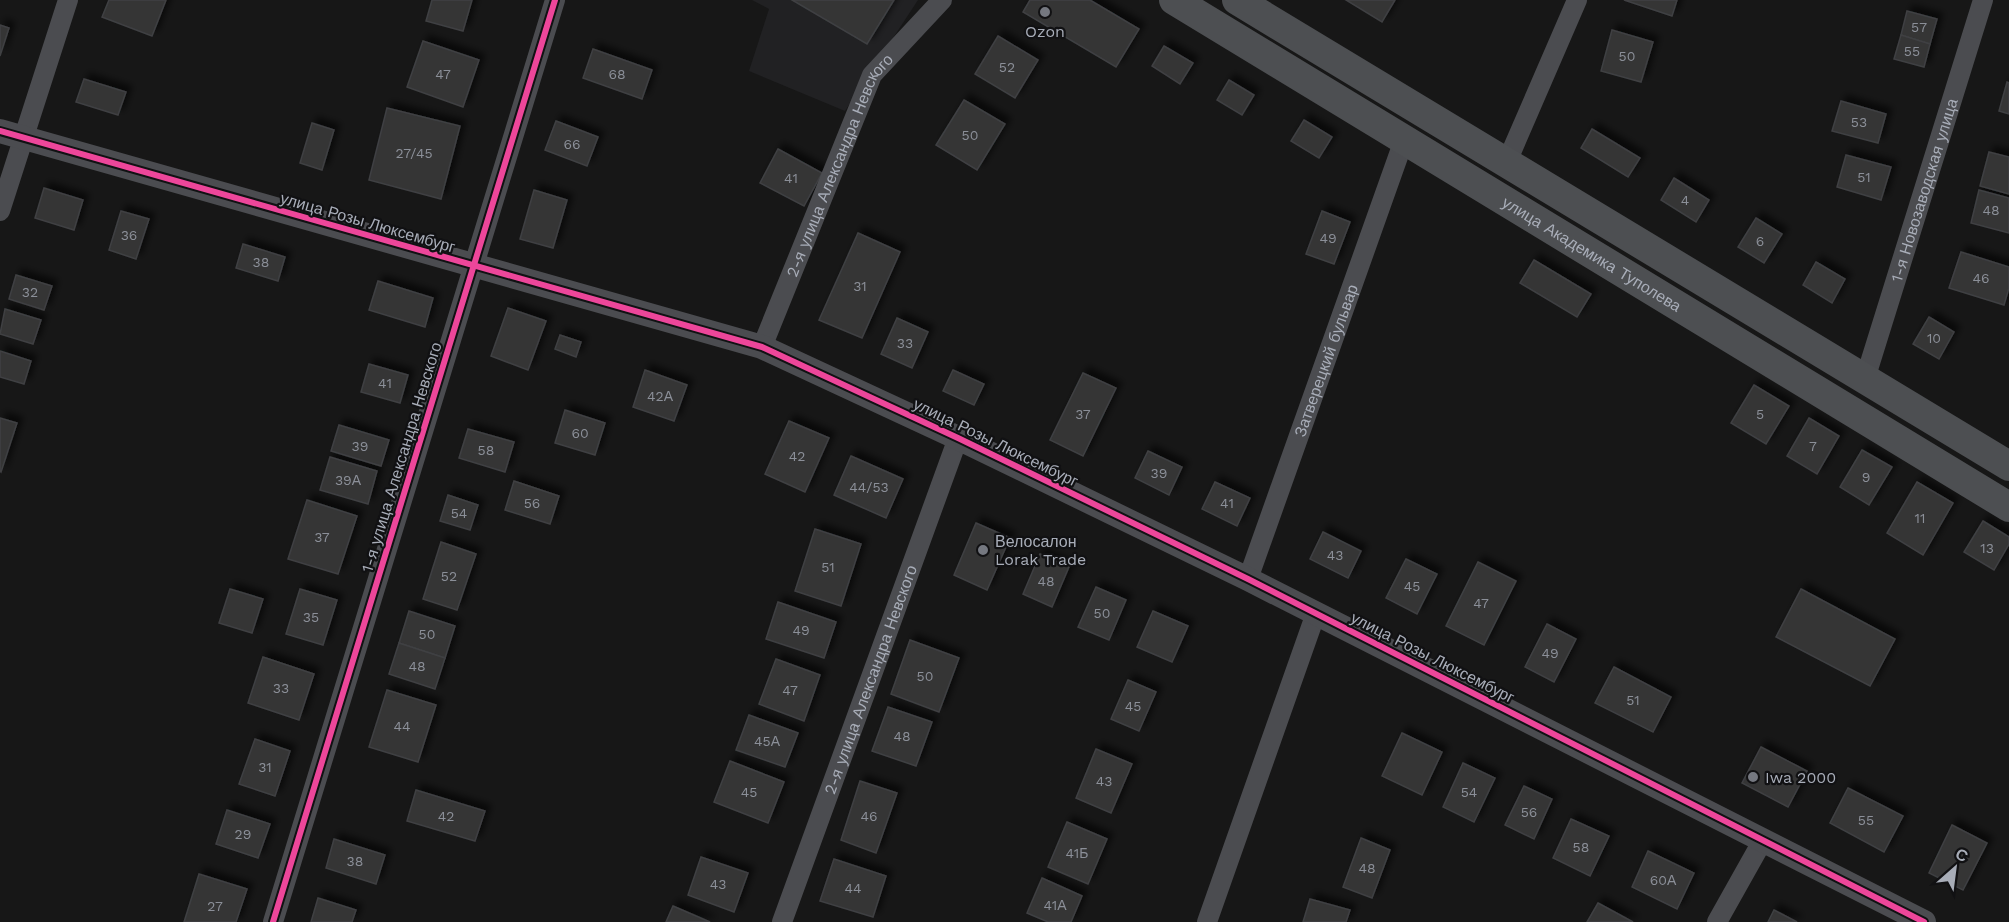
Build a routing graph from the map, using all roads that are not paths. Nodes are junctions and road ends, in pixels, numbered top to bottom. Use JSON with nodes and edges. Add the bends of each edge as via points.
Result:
{"nodes":[{"id":1,"x":68,"y":0,"type":"edge"},
{"id":2,"x":555,"y":0,"type":"edge"},
{"id":3,"x":942,"y":0,"type":"edge"},
{"id":4,"x":1174,"y":0,"type":"edge"},
{"id":5,"x":1237,"y":0,"type":"edge"},
{"id":6,"x":1577,"y":0,"type":"edge"},
{"id":7,"x":1983,"y":0,"type":"edge"},
{"id":8,"x":11,"y":135,"type":"edge"},
{"id":9,"x":1404,"y":140,"type":"junction"},
{"id":10,"x":1506,"y":164,"type":"junction"},
{"id":11,"x":1457,"y":172,"type":"junction"},
{"id":12,"x":0,"y":212,"type":"edge"},
{"id":13,"x":474,"y":266,"type":"junction"},
{"id":14,"x":762,"y":347,"type":"junction"},
{"id":15,"x":1865,"y":379,"type":"junction"},
{"id":16,"x":958,"y":438,"type":"junction"},
{"id":17,"x":2009,"y":466,"type":"edge"},
{"id":18,"x":2009,"y":507,"type":"edge"},
{"id":19,"x":1248,"y":579,"type":"junction"},
{"id":20,"x":1316,"y":613,"type":"junction"},
{"id":21,"x":1763,"y":840,"type":"junction"},
{"id":22,"x":273,"y":922,"type":"edge"},
{"id":23,"x":782,"y":922,"type":"edge"},
{"id":24,"x":1207,"y":922,"type":"edge"},
{"id":25,"x":1717,"y":922,"type":"edge"},
{"id":26,"x":1924,"y":922,"type":"edge"}],
"edges":[{"from":1,"to":8,"type":"street"},
{"from":2,"to":13,"type":"street","name":"1-я улица Александра Невского"},
{"from":3,"to":14,"type":"street","name":"2-я улица Александра Невского","via":[[872,75]]},
{"from":4,"to":9,"type":"main road","name":"улица Академика Туполева"},
{"from":5,"to":10,"type":"main road","name":"улица Академика Туполева"},
{"from":6,"to":10,"type":"street"},
{"from":7,"to":15,"type":"street","name":"1-я Новозаводская улица"},
{"from":8,"to":12,"type":"street"},
{"from":8,"to":13,"type":"street","name":"улица Розы Люксембург"},
{"from":9,"to":11,"type":"main road","name":"улица Академика Туполева"},
{"from":9,"to":19,"type":"street","name":"Затверецкий бульвар"},
{"from":10,"to":11,"type":"main road","via":[[1486,175]]},
{"from":10,"to":15,"type":"main road","name":"улица Академика Туполева"},
{"from":11,"to":18,"type":"main road","name":"улица Академика Туполева"},
{"from":13,"to":14,"type":"street","name":"улица Розы Люксембург"},
{"from":13,"to":22,"type":"street","name":"1-я улица Александра Невского"},
{"from":14,"to":16,"type":"street","name":"улица Розы Люксембург"},
{"from":15,"to":17,"type":"main road","name":"улица Академика Туполева"},
{"from":16,"to":19,"type":"street","name":"улица Розы Люксембург"},
{"from":16,"to":23,"type":"street","name":"2-я улица Александра Невского"},
{"from":19,"to":20,"type":"street","name":"улица Розы Люксембург"},
{"from":20,"to":21,"type":"street","name":"улица Розы Люксембург"},
{"from":20,"to":24,"type":"street"},
{"from":21,"to":25,"type":"street"},
{"from":21,"to":26,"type":"street","name":"улица Розы Люксембург"}]}
